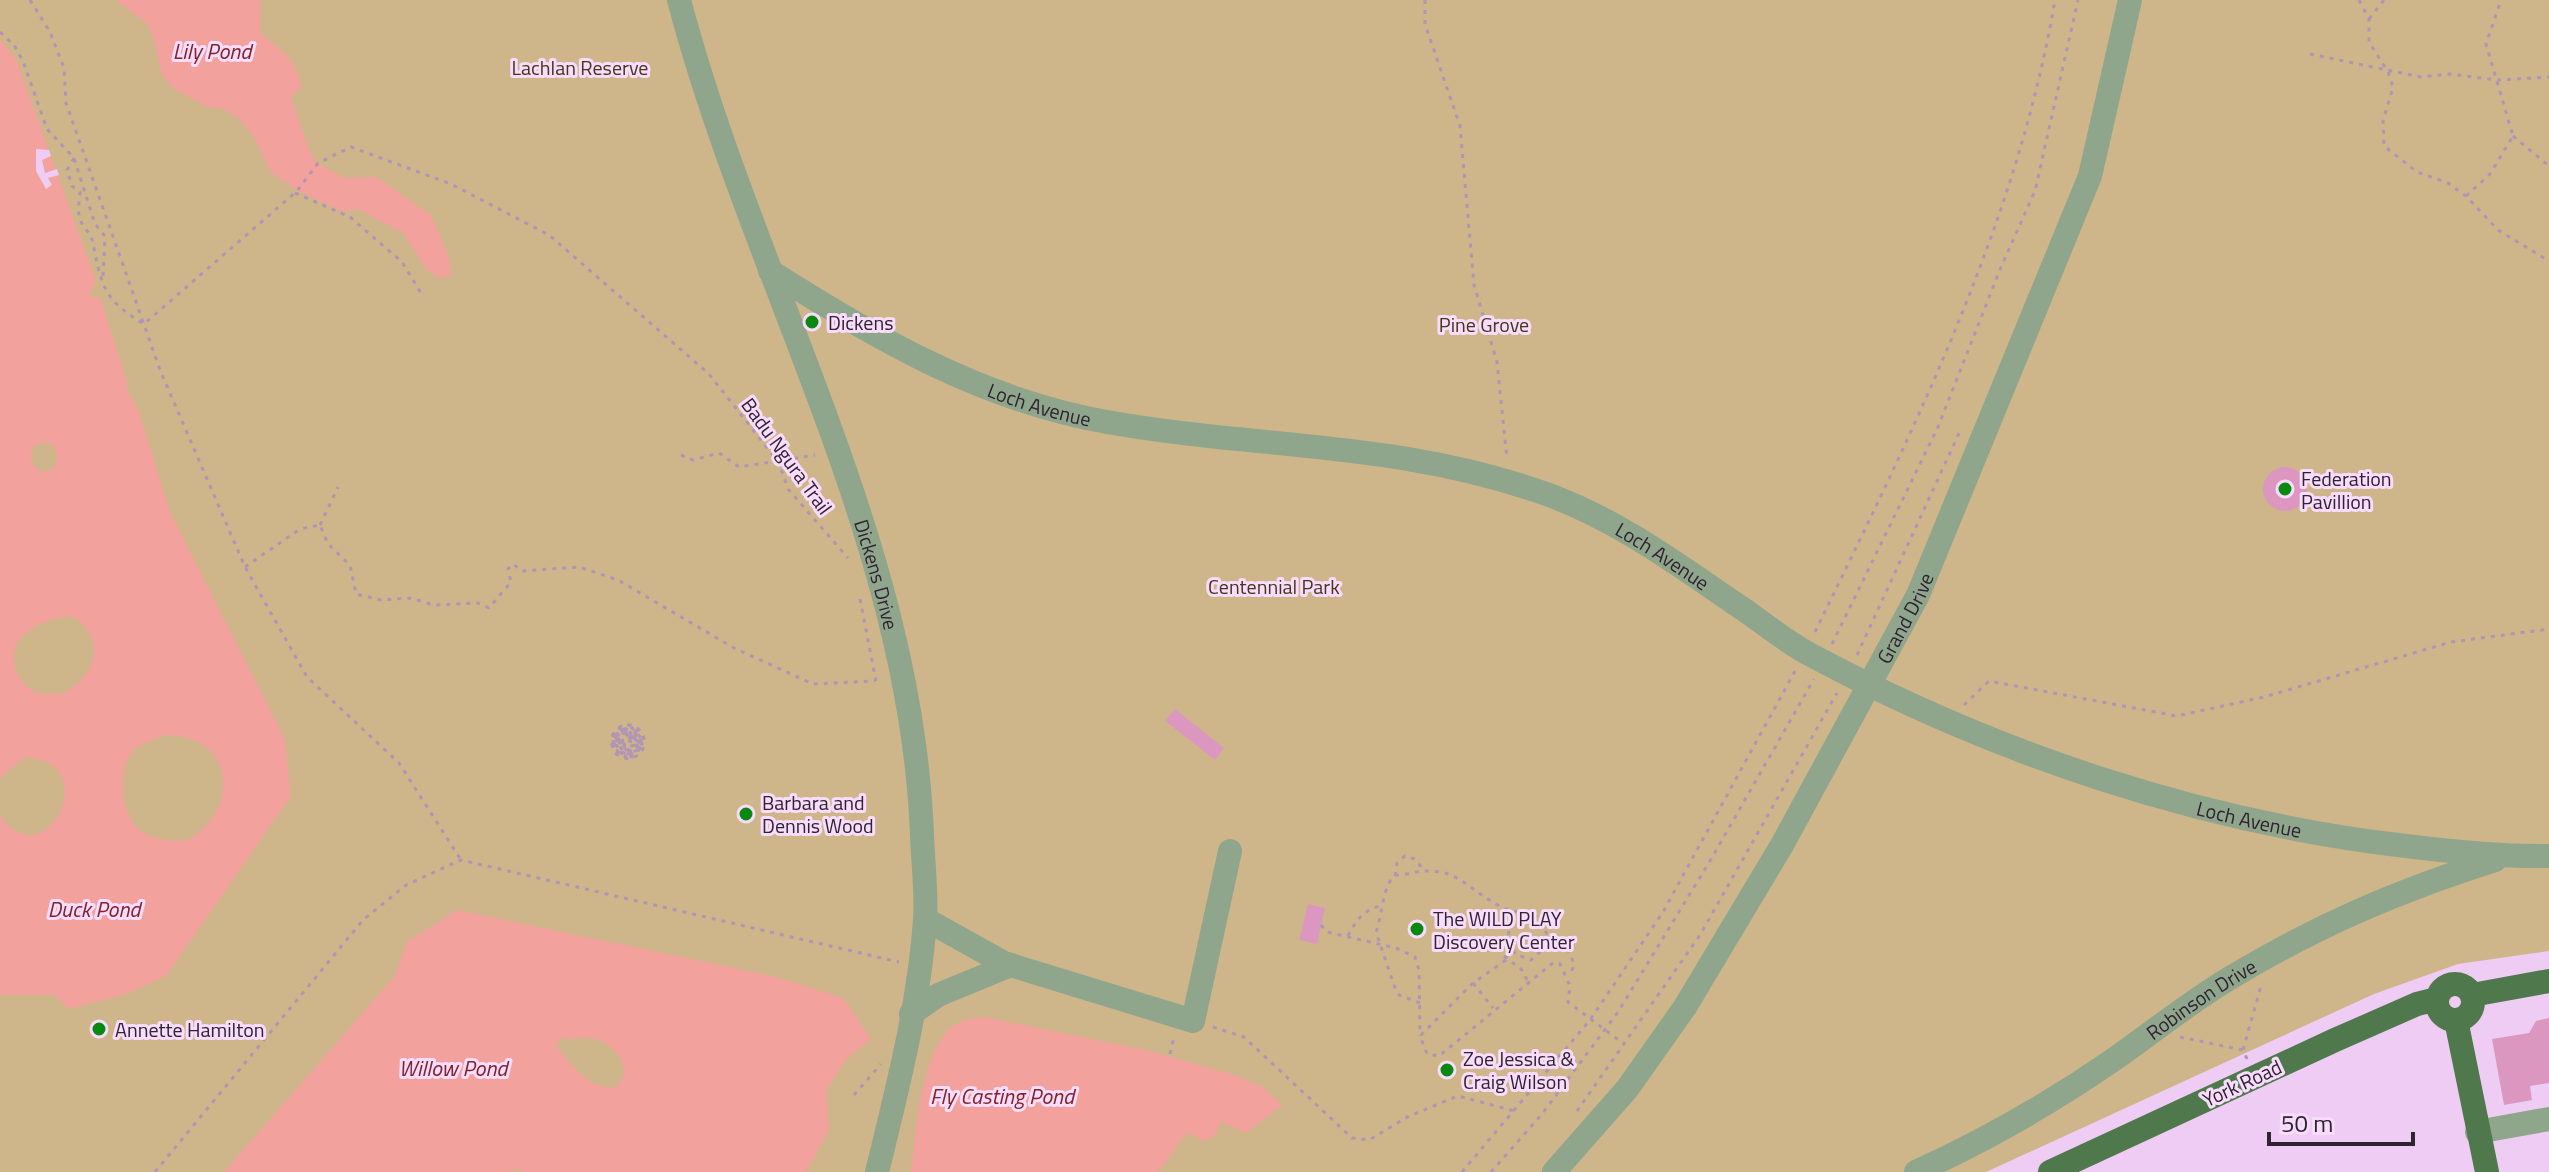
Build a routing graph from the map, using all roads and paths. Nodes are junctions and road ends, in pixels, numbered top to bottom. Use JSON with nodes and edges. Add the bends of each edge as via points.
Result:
{"nodes":[{"id":1,"x":30,"y":0,"type":"edge"},
{"id":2,"x":679,"y":0,"type":"edge"},
{"id":3,"x":1425,"y":0,"type":"edge"},
{"id":4,"x":2055,"y":0,"type":"edge"},
{"id":5,"x":2078,"y":0,"type":"edge"},
{"id":6,"x":2130,"y":0,"type":"edge"},
{"id":7,"x":2359,"y":0,"type":"edge"},
{"id":8,"x":2384,"y":0,"type":"edge"},
{"id":9,"x":2501,"y":0,"type":"edge"},
{"id":10,"x":2369,"y":19,"type":"junction"},
{"id":11,"x":0,"y":32,"type":"edge"},
{"id":12,"x":2310,"y":54,"type":"dead end"},
{"id":13,"x":2388,"y":72,"type":"junction"},
{"id":14,"x":2549,"y":77,"type":"edge"},
{"id":15,"x":2498,"y":80,"type":"junction"},
{"id":16,"x":2513,"y":136,"type":"junction"},
{"id":17,"x":74,"y":158,"type":"junction"},
{"id":18,"x":2549,"y":166,"type":"edge"},
{"id":19,"x":82,"y":191,"type":"junction"},
{"id":20,"x":296,"y":192,"type":"junction"},
{"id":21,"x":2466,"y":196,"type":"junction"},
{"id":22,"x":97,"y":228,"type":"junction"},
{"id":23,"x":89,"y":232,"type":"junction"},
{"id":24,"x":2549,"y":261,"type":"edge"},
{"id":25,"x":770,"y":271,"type":"junction"},
{"id":26,"x":102,"y":279,"type":"junction"},
{"id":27,"x":421,"y":293,"type":"dead end"},
{"id":28,"x":144,"y":324,"type":"junction"},
{"id":29,"x":1965,"y":420,"type":"dead end"},
{"id":30,"x":839,"y":448,"type":"junction"},
{"id":31,"x":681,"y":455,"type":"dead end"},
{"id":32,"x":779,"y":463,"type":"junction"},
{"id":33,"x":1509,"y":483,"type":"junction"},
{"id":34,"x":338,"y":487,"type":"dead end"},
{"id":35,"x":320,"y":525,"type":"junction"},
{"id":36,"x":853,"y":564,"type":"dead end"},
{"id":37,"x":245,"y":567,"type":"junction"},
{"id":38,"x":859,"y":593,"type":"dead end"},
{"id":39,"x":2549,"y":629,"type":"edge"},
{"id":40,"x":1814,"y":656,"type":"junction"},
{"id":41,"x":1848,"y":673,"type":"junction"},
{"id":42,"x":1871,"y":684,"type":"junction"},
{"id":43,"x":1949,"y":720,"type":"junction"},
{"id":44,"x":628,"y":741,"type":"dead end"},
{"id":45,"x":646,"y":744,"type":"dead end"},
{"id":46,"x":1230,"y":851,"type":"dead end"},
{"id":47,"x":2549,"y":856,"type":"edge"},
{"id":48,"x":2502,"y":857,"type":"junction"},
{"id":49,"x":461,"y":860,"type":"junction"},
{"id":50,"x":1422,"y":869,"type":"junction"},
{"id":51,"x":1395,"y":876,"type":"junction"},
{"id":52,"x":1384,"y":905,"type":"junction"},
{"id":53,"x":1507,"y":909,"type":"junction"},
{"id":54,"x":925,"y":919,"type":"junction"},
{"id":55,"x":1321,"y":925,"type":"dead end"},
{"id":56,"x":1348,"y":936,"type":"junction"},
{"id":57,"x":1551,"y":942,"type":"junction"},
{"id":58,"x":1377,"y":943,"type":"junction"},
{"id":59,"x":2270,"y":955,"type":"junction"},
{"id":60,"x":1531,"y":960,"type":"junction"},
{"id":61,"x":1011,"y":965,"type":"junction"},
{"id":62,"x":918,"y":967,"type":"junction"},
{"id":63,"x":1521,"y":969,"type":"junction"},
{"id":64,"x":1568,"y":975,"type":"junction"},
{"id":65,"x":2549,"y":981,"type":"edge"},
{"id":66,"x":1528,"y":982,"type":"junction"},
{"id":67,"x":1473,"y":983,"type":"junction"},
{"id":68,"x":2472,"y":995,"type":"junction"},
{"id":69,"x":2437,"y":999,"type":"junction"},
{"id":70,"x":1420,"y":1003,"type":"junction"},
{"id":71,"x":1494,"y":1009,"type":"junction"},
{"id":72,"x":911,"y":1014,"type":"junction"},
{"id":73,"x":1590,"y":1020,"type":"junction"},
{"id":74,"x":2456,"y":1020,"type":"junction"},
{"id":75,"x":1193,"y":1021,"type":"junction"},
{"id":76,"x":1605,"y":1030,"type":"junction"},
{"id":77,"x":2153,"y":1031,"type":"junction"},
{"id":78,"x":1420,"y":1036,"type":"junction"},
{"id":79,"x":1624,"y":1044,"type":"junction"},
{"id":80,"x":906,"y":1052,"type":"junction"},
{"id":81,"x":854,"y":1095,"type":"dead end"},
{"id":82,"x":1515,"y":1111,"type":"junction"},
{"id":83,"x":1576,"y":1111,"type":"dead end"},
{"id":84,"x":2549,"y":1119,"type":"edge"},
{"id":85,"x":2477,"y":1132,"type":"junction"},
{"id":86,"x":155,"y":1172,"type":"edge"},
{"id":87,"x":877,"y":1172,"type":"edge"},
{"id":88,"x":1462,"y":1172,"type":"edge"},
{"id":89,"x":1491,"y":1172,"type":"edge"},
{"id":90,"x":1554,"y":1172,"type":"edge"},
{"id":91,"x":1916,"y":1172,"type":"edge"},
{"id":92,"x":2050,"y":1172,"type":"edge"},
{"id":93,"x":2487,"y":1172,"type":"edge"}],
"edges":[{"from":1,"to":28,"type":"path","via":[[64,68],[66,103]]},
{"from":2,"to":25,"type":"street","name":"Dickens Drive"},
{"from":3,"to":33,"type":"path","via":[[1425,24],[1460,126],[1474,285],[1497,362]]},
{"from":4,"to":40,"type":"path","via":[[2022,143],[1973,279]]},
{"from":5,"to":40,"type":"path","via":[[2035,191],[1938,427]]},
{"from":6,"to":42,"type":"street","name":"Grand Drive","via":[[2090,176],[2066,241],[1918,595]]},
{"from":7,"to":10,"type":"path"},
{"from":8,"to":10,"type":"path"},
{"from":9,"to":15,"type":"path","via":[[2486,44]]},
{"from":10,"to":13,"type":"path","via":[[2369,42]]},
{"from":11,"to":17,"type":"path","via":[[23,61],[47,129]]},
{"from":12,"to":13,"type":"path"},
{"from":13,"to":15,"type":"path"},
{"from":13,"to":21,"type":"path","via":[[2393,87],[2383,121],[2384,146],[2400,162]]},
{"from":14,"to":15,"type":"path"},
{"from":15,"to":16,"type":"path"},
{"from":16,"to":18,"type":"path"},
{"from":16,"to":21,"type":"path","via":[[2490,174]]},
{"from":17,"to":19,"type":"path"},
{"from":17,"to":19,"type":"path","via":[[67,170],[72,186]]},
{"from":19,"to":22,"type":"path"},
{"from":19,"to":23,"type":"path","via":[[77,214]]},
{"from":20,"to":27,"type":"path","via":[[350,217],[402,262]]},
{"from":20,"to":28,"type":"path","name":"Badu Ngura Trail"},
{"from":20,"to":32,"type":"path","name":"Badu Ngura Trail","via":[[318,163],[351,147],[451,184],[549,235],[709,374]]},
{"from":21,"to":24,"type":"path","via":[[2498,230]]},
{"from":22,"to":23,"type":"path"},
{"from":22,"to":26,"type":"path","via":[[104,231]]},
{"from":23,"to":26,"type":"path"},
{"from":25,"to":30,"type":"street","name":"Dickens Drive"},
{"from":25,"to":33,"type":"street","name":"Loch Avenue","via":[[915,357],[1033,405],[1175,433],[1388,453]]},
{"from":26,"to":28,"type":"path","via":[[118,309]]},
{"from":28,"to":37,"type":"path"},
{"from":29,"to":41,"type":"path"},
{"from":30,"to":32,"type":"path"},
{"from":30,"to":54,"type":"street","name":"Dickens Drive","via":[[876,567],[912,721]]},
{"from":31,"to":32,"type":"path","via":[[693,460],[719,453],[732,465]]},
{"from":32,"to":36,"type":"path","name":"Badu Ngura Trail","via":[[788,489]]},
{"from":33,"to":40,"type":"street","name":"Loch Avenue","via":[[1631,534]]},
{"from":34,"to":35,"type":"path"},
{"from":35,"to":37,"type":"path","via":[[300,529]]},
{"from":35,"to":38,"type":"path","via":[[328,544],[350,565],[356,594],[489,608],[511,582],[508,569],[513,564],[522,571],[579,567],[618,580],[734,648],[813,684],[876,681]]},
{"from":37,"to":49,"type":"path","via":[[307,677],[399,763]]},
{"from":39,"to":43,"type":"path","via":[[2451,642],[2264,697],[2177,716],[1989,681]]},
{"from":40,"to":41,"type":"street","name":"Loch Avenue"},
{"from":40,"to":73,"type":"path","via":[[1663,912]]},
{"from":40,"to":76,"type":"path","via":[[1710,861]]},
{"from":41,"to":42,"type":"street","name":"Loch Avenue"},
{"from":41,"to":79,"type":"path","via":[[1700,935]]},
{"from":42,"to":43,"type":"street","name":"Loch Avenue"},
{"from":42,"to":90,"type":"street","name":"Grand Drive","via":[[1685,1007],[1627,1089]]},
{"from":43,"to":48,"type":"street","name":"Loch Avenue","via":[[2000,744],[2140,791],[2278,827]]},
{"from":44,"to":45,"type":"path","via":[[638,742],[637,737],[629,731],[638,736],[639,742],[645,743],[644,735],[639,729],[635,726],[626,724],[621,725],[613,732],[611,739],[616,730],[626,725],[637,728],[641,732],[644,741],[640,733],[631,727],[639,733],[641,741],[635,731],[627,729],[619,733],[614,740],[618,732],[628,727],[621,728],[614,735],[613,745],[618,753],[626,757],[617,754],[610,741],[616,754],[629,759],[640,754],[643,745],[640,752],[632,757],[627,757],[636,754],[642,745],[635,753],[631,755],[623,754],[619,752],[614,741],[620,751],[626,754],[618,748],[616,741],[620,734],[628,732],[620,735],[618,740],[621,735],[627,733],[633,734],[637,741],[629,734],[634,741],[627,736],[622,741],[628,734],[624,735],[620,741],[626,750],[618,741],[622,750],[632,751],[637,745],[628,750],[635,745],[627,748],[621,741],[627,747],[633,743],[639,744],[636,750],[628,754],[637,750],[640,744]]},
{"from":46,"to":75,"type":"street"},
{"from":47,"to":48,"type":"street","name":"Loch Avenue"},
{"from":48,"to":59,"type":"street","name":"Robinson Drive","via":[[2400,890]]},
{"from":49,"to":62,"type":"path"},
{"from":49,"to":86,"type":"path","via":[[406,885],[363,920]]},
{"from":50,"to":51,"type":"path"},
{"from":50,"to":51,"type":"path","via":[[1405,856],[1397,863]]},
{"from":50,"to":53,"type":"path","via":[[1458,876]]},
{"from":51,"to":52,"type":"path","via":[[1387,885]]},
{"from":52,"to":56,"type":"path","via":[[1356,919]]},
{"from":52,"to":58,"type":"path"},
{"from":53,"to":57,"type":"path","via":[[1539,920]]},
{"from":53,"to":60,"type":"path","via":[[1515,954]]},
{"from":54,"to":61,"type":"street"},
{"from":54,"to":62,"type":"street","name":"Dickens Drive"},
{"from":55,"to":56,"type":"path","via":[[1327,932]]},
{"from":56,"to":58,"type":"path"},
{"from":57,"to":60,"type":"path"},
{"from":57,"to":64,"type":"path","via":[[1571,953],[1574,967]]},
{"from":58,"to":70,"type":"path","via":[[1399,995]]},
{"from":58,"to":70,"type":"path","via":[[1415,957]]},
{"from":59,"to":77,"type":"street","name":"Robinson Drive"},
{"from":59,"to":77,"type":"path","via":[[2243,1051]]},
{"from":60,"to":63,"type":"path"},
{"from":61,"to":72,"type":"street","via":[[938,995]]},
{"from":61,"to":75,"type":"street"},
{"from":62,"to":72,"type":"street","name":"Dickens Drive"},
{"from":63,"to":66,"type":"path"},
{"from":63,"to":67,"type":"path","via":[[1505,958]]},
{"from":64,"to":66,"type":"path","via":[[1554,962]]},
{"from":64,"to":73,"type":"path","via":[[1568,1002]]},
{"from":65,"to":68,"type":"main road"},
{"from":66,"to":71,"type":"path"},
{"from":67,"to":71,"type":"path"},
{"from":67,"to":78,"type":"path"},
{"from":68,"to":69,"type":"main road","via":[[2453,984]]},
{"from":68,"to":74,"type":"main road","via":[[2470,1012]]},
{"from":69,"to":74,"type":"main road","via":[[2442,1015]]},
{"from":69,"to":92,"type":"main road","name":"York Road","via":[[2335,1040]]},
{"from":70,"to":78,"type":"path"},
{"from":71,"to":78,"type":"path","via":[[1439,1056],[1427,1054]]},
{"from":72,"to":80,"type":"street","name":"Dickens Drive"},
{"from":73,"to":76,"type":"path"},
{"from":73,"to":82,"type":"path"},
{"from":74,"to":85,"type":"main road"},
{"from":75,"to":82,"type":"path","via":[[1244,1037],[1352,1138],[1369,1140],[1458,1096]]},
{"from":76,"to":79,"type":"path"},
{"from":76,"to":89,"type":"path"},
{"from":77,"to":91,"type":"street","name":"Robinson Drive","via":[[1960,1152]]},
{"from":79,"to":83,"type":"path"},
{"from":80,"to":81,"type":"path","via":[[873,1070]]},
{"from":80,"to":87,"type":"street","name":"Dickens Drive"},
{"from":82,"to":88,"type":"path"},
{"from":84,"to":85,"type":"street"},
{"from":85,"to":93,"type":"main road"}]}
